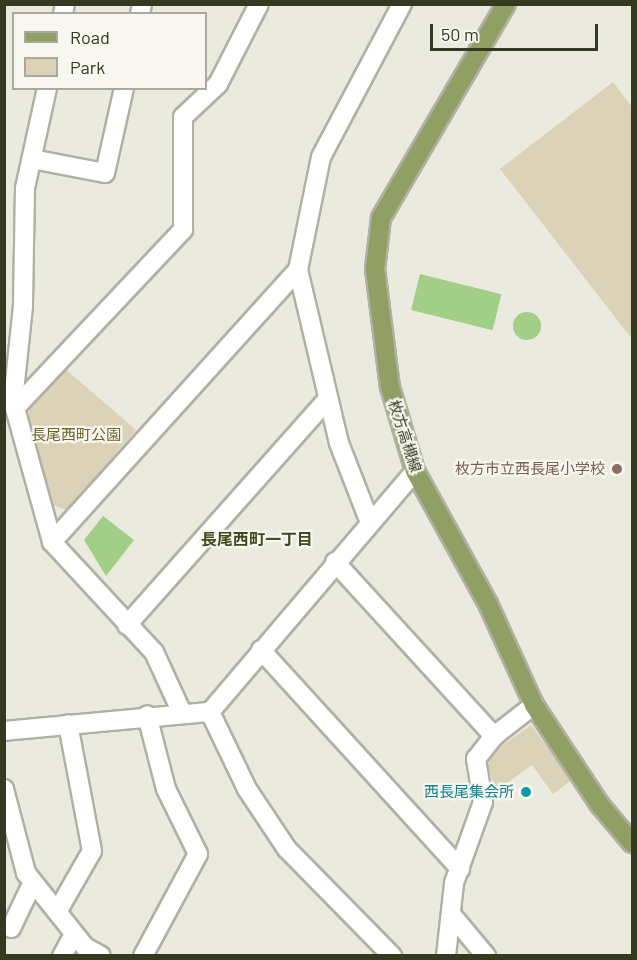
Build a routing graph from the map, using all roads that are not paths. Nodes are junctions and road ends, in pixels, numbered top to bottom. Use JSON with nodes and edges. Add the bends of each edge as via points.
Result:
{"nodes":[{"id":1,"x":259,"y":4,"type":"edge"},
{"id":2,"x":402,"y":4,"type":"edge"},
{"id":3,"x":506,"y":4,"type":"edge"},
{"id":4,"x":47,"y":90,"type":"edge"},
{"id":5,"x":124,"y":90,"type":"edge"},
{"id":6,"x":32,"y":159,"type":"junction"},
{"id":7,"x":297,"y":270,"type":"junction"},
{"id":8,"x":328,"y":399,"type":"junction"},
{"id":9,"x":15,"y":408,"type":"junction"},
{"id":10,"x":415,"y":471,"type":"junction"},
{"id":11,"x":369,"y":520,"type":"junction"},
{"id":12,"x":52,"y":542,"type":"junction"},
{"id":13,"x":335,"y":562,"type":"junction"},
{"id":14,"x":127,"y":625,"type":"junction"},
{"id":15,"x":261,"y":650,"type":"junction"},
{"id":16,"x":534,"y":705,"type":"junction"},
{"id":17,"x":181,"y":711,"type":"junction"},
{"id":18,"x":210,"y":712,"type":"junction"},
{"id":19,"x":147,"y":715,"type":"junction"},
{"id":20,"x":68,"y":724,"type":"junction"},
{"id":21,"x":4,"y":731,"type":"edge"},
{"id":22,"x":494,"y":736,"type":"junction"},
{"id":23,"x":4,"y":789,"type":"edge"},
{"id":24,"x":629,"y":832,"type":"edge"},
{"id":25,"x":460,"y":868,"type":"junction"},
{"id":26,"x":33,"y":882,"type":"junction"},
{"id":27,"x":57,"y":912,"type":"junction"},
{"id":28,"x":451,"y":914,"type":"junction"},
{"id":29,"x":11,"y":928,"type":"dead end"},
{"id":30,"x":74,"y":934,"type":"junction"},
{"id":31,"x":62,"y":956,"type":"edge"},
{"id":32,"x":101,"y":956,"type":"edge"},
{"id":33,"x":143,"y":956,"type":"edge"},
{"id":34,"x":392,"y":956,"type":"edge"},
{"id":35,"x":446,"y":956,"type":"edge"},
{"id":36,"x":486,"y":956,"type":"edge"}],
"edges":[{"from":1,"to":9,"type":"street","via":[[218,84],[183,117],[183,230]]},
{"from":2,"to":7,"type":"street","via":[[321,158]]},
{"from":3,"to":10,"type":"main road","name":"枚方高槻線","via":[[381,218],[375,269],[390,387]]},
{"from":4,"to":6,"type":"street"},
{"from":5,"to":6,"type":"street","via":[[105,173]]},
{"from":6,"to":9,"type":"street","via":[[25,189]]},
{"from":7,"to":8,"type":"street"},
{"from":7,"to":12,"type":"street"},
{"from":8,"to":11,"type":"street"},
{"from":8,"to":14,"type":"street"},
{"from":9,"to":12,"type":"street"},
{"from":10,"to":11,"type":"street"},
{"from":10,"to":16,"type":"main road","name":"枚方高槻線","via":[[488,604]]},
{"from":11,"to":13,"type":"street"},
{"from":12,"to":14,"type":"street"},
{"from":13,"to":15,"type":"street"},
{"from":13,"to":22,"type":"street"},
{"from":14,"to":17,"type":"street","via":[[154,652]]},
{"from":15,"to":18,"type":"street"},
{"from":15,"to":25,"type":"street"},
{"from":16,"to":22,"type":"street"},
{"from":16,"to":24,"type":"main road","name":"枚方高槻線"},
{"from":17,"to":18,"type":"street"},
{"from":17,"to":19,"type":"street"},
{"from":18,"to":34,"type":"street","via":[[247,789],[286,849]]},
{"from":19,"to":20,"type":"street"},
{"from":19,"to":33,"type":"street","via":[[166,789],[198,855]]},
{"from":20,"to":21,"type":"street"},
{"from":20,"to":27,"type":"street","via":[[92,851]]},
{"from":22,"to":25,"type":"street","via":[[477,759],[483,802]]},
{"from":23,"to":26,"type":"street"},
{"from":25,"to":28,"type":"street"},
{"from":26,"to":27,"type":"street"},
{"from":26,"to":29,"type":"street"},
{"from":27,"to":30,"type":"street"},
{"from":28,"to":35,"type":"street"},
{"from":28,"to":36,"type":"street"},
{"from":30,"to":31,"type":"street"},
{"from":30,"to":32,"type":"street"}]}
